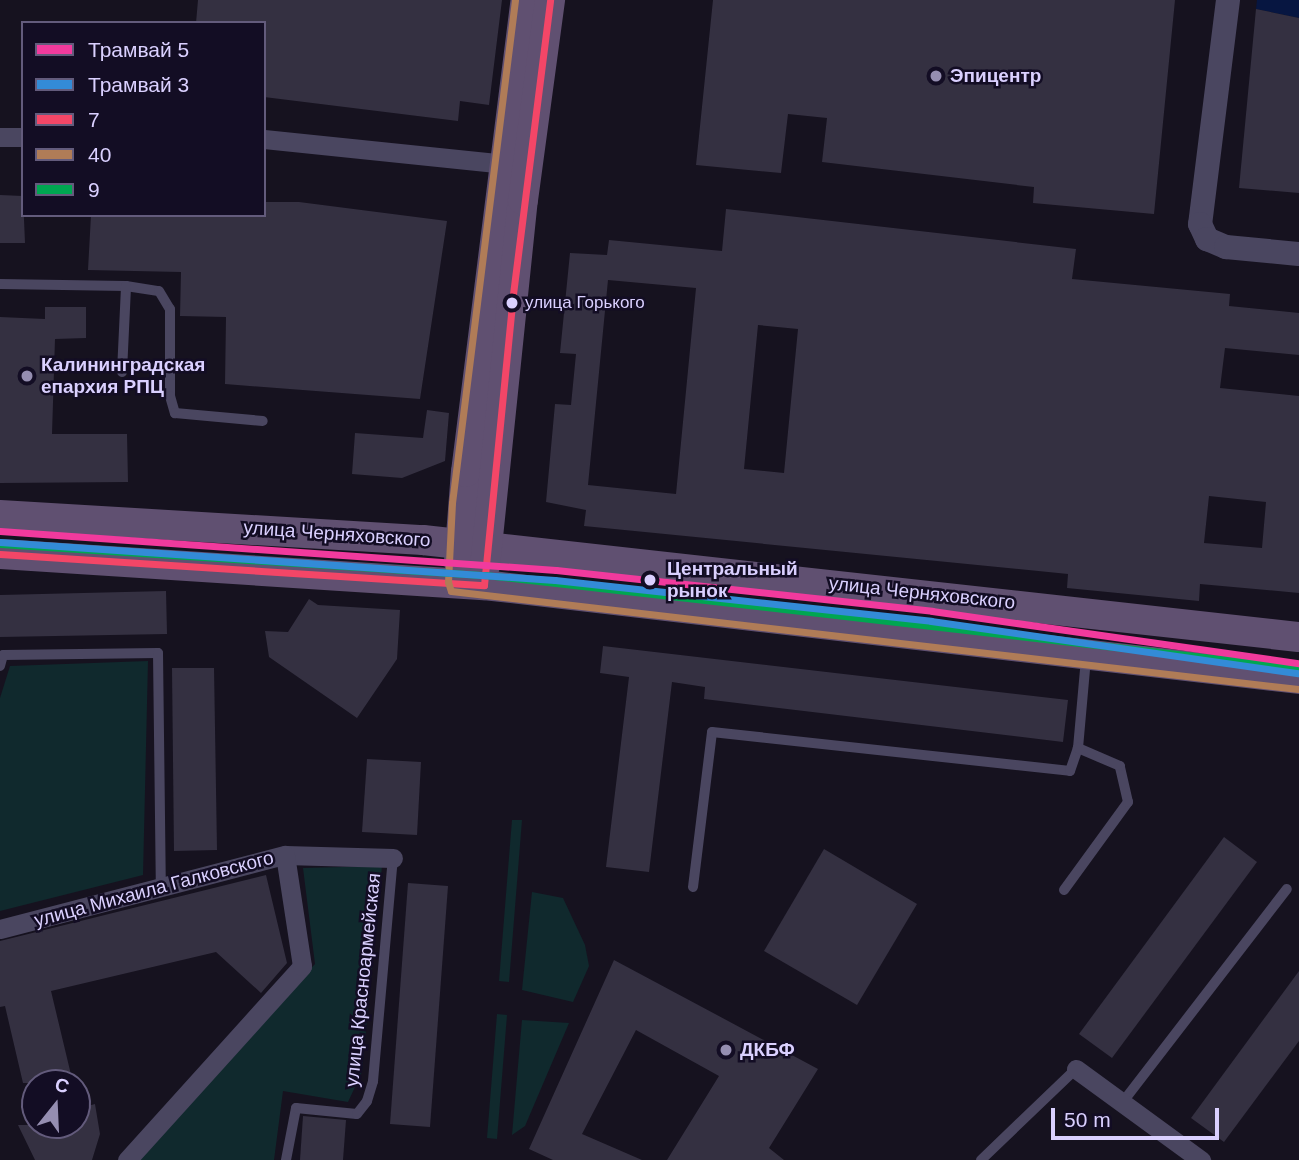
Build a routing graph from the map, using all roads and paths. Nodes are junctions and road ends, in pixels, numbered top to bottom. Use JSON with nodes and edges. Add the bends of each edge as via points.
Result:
{"nodes":[{"id":1,"x":526,"y":0,"type":"edge"},
{"id":2,"x":550,"y":0,"type":"edge"},
{"id":3,"x":1228,"y":0,"type":"edge"},
{"id":4,"x":0,"y":137,"type":"edge"},
{"id":5,"x":21,"y":137,"type":"edge"},
{"id":6,"x":266,"y":139,"type":"edge"},
{"id":7,"x":517,"y":165,"type":"junction"},
{"id":8,"x":1299,"y":254,"type":"edge"},
{"id":9,"x":0,"y":284,"type":"edge"},
{"id":10,"x":126,"y":286,"type":"junction"},
{"id":11,"x":122,"y":372,"type":"dead end"},
{"id":12,"x":263,"y":421,"type":"dead end"},
{"id":13,"x":0,"y":515,"type":"edge"},
{"id":14,"x":473,"y":546,"type":"junction"},
{"id":15,"x":0,"y":554,"type":"edge"},
{"id":16,"x":471,"y":584,"type":"junction"},
{"id":17,"x":1299,"y":637,"type":"edge"},
{"id":18,"x":1086,"y":654,"type":"junction"},
{"id":19,"x":0,"y":666,"type":"edge"},
{"id":20,"x":1299,"y":680,"type":"edge"},
{"id":21,"x":1078,"y":748,"type":"junction"},
{"id":22,"x":285,"y":855,"type":"junction"},
{"id":23,"x":393,"y":858,"type":"joint"},
{"id":24,"x":160,"y":887,"type":"junction"},
{"id":25,"x":693,"y":887,"type":"dead end"},
{"id":26,"x":1287,"y":889,"type":"dead end"},
{"id":27,"x":1064,"y":890,"type":"dead end"},
{"id":28,"x":0,"y":929,"type":"edge"},
{"id":29,"x":1076,"y":1069,"type":"joint"},
{"id":30,"x":1122,"y":1103,"type":"junction"},
{"id":31,"x":127,"y":1160,"type":"edge"},
{"id":32,"x":286,"y":1160,"type":"edge"},
{"id":33,"x":981,"y":1160,"type":"edge"},
{"id":34,"x":1201,"y":1160,"type":"edge"}],
"edges":[{"from":1,"to":7,"type":"main road"},
{"from":2,"to":7,"type":"main road"},
{"from":3,"to":8,"type":"street","via":[[1200,224],[1207,239],[1226,247]]},
{"from":4,"to":5,"type":"street"},
{"from":6,"to":7,"type":"street"},
{"from":7,"to":14,"type":"main road"},
{"from":9,"to":10,"type":"lane"},
{"from":10,"to":11,"type":"lane"},
{"from":10,"to":12,"type":"lane","via":[[149,287],[166,299],[170,397],[175,413]]},
{"from":13,"to":14,"type":"main road","name":"улица Черняховского","via":[[280,528]]},
{"from":14,"to":16,"type":"main road"},
{"from":14,"to":17,"type":"main road","name":"улица Черняховского"},
{"from":15,"to":16,"type":"main road"},
{"from":16,"to":18,"type":"main road"},
{"from":18,"to":20,"type":"main road"},
{"from":18,"to":21,"type":"lane"},
{"from":19,"to":24,"type":"lane","via":[[3,655],[158,653]]},
{"from":21,"to":25,"type":"lane","via":[[1070,771],[712,732]]},
{"from":21,"to":27,"type":"lane","via":[[1120,766],[1128,802]]},
{"from":22,"to":23,"type":"street","name":"улица Михаила Галковского"},
{"from":22,"to":24,"type":"street","name":"улица Михаила Галковского"},
{"from":22,"to":31,"type":"street","via":[[302,966]]},
{"from":23,"to":32,"type":"lane","name":"улица Красноармейская","via":[[373,1081],[367,1101],[357,1114],[296,1108]]},
{"from":24,"to":28,"type":"street","name":"улица Михаила Галковского"},
{"from":26,"to":30,"type":"lane"},
{"from":29,"to":30,"type":"street"},
{"from":29,"to":33,"type":"lane"},
{"from":30,"to":34,"type":"street"}]}
